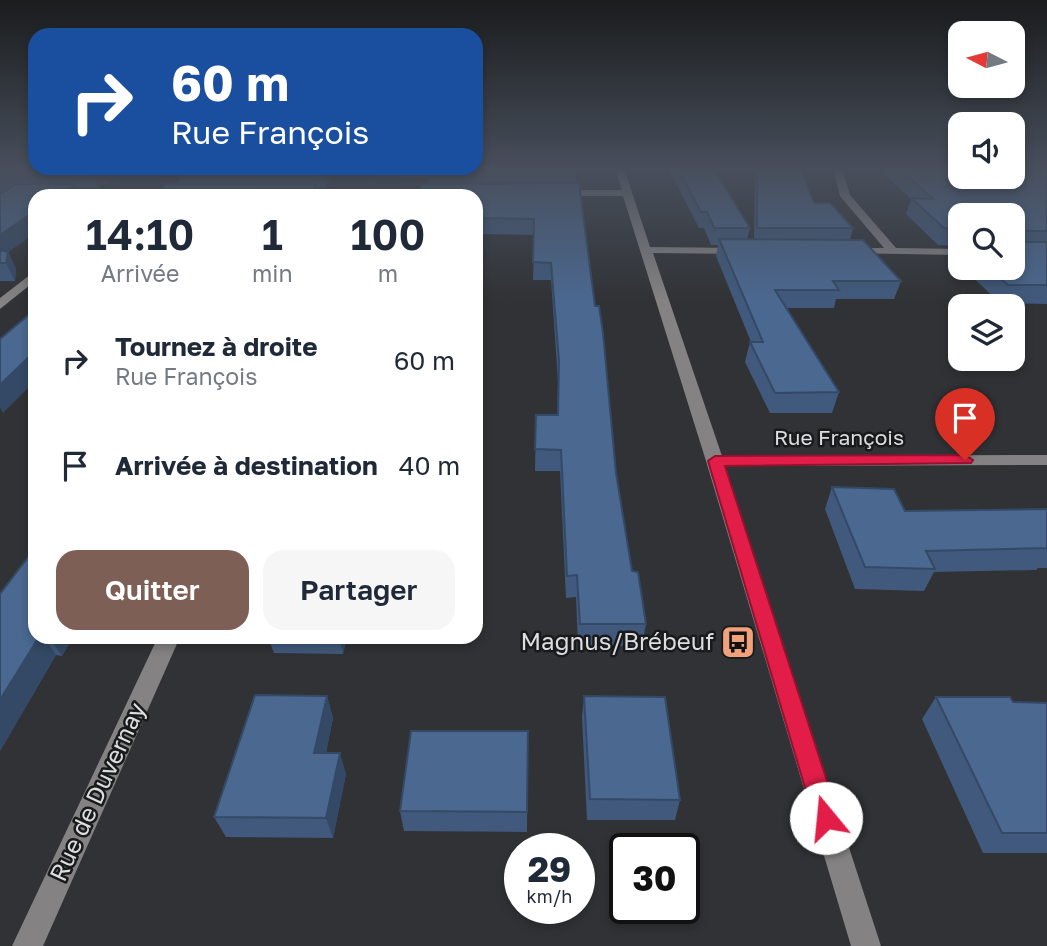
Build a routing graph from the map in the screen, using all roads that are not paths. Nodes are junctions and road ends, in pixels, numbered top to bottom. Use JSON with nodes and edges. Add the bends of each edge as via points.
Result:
{"nodes":[{"id":1,"x":633,"y":212,"type":"edge"},
{"id":2,"x":859,"y":212,"type":"edge"},
{"id":3,"x":646,"y":250,"type":"junction"},
{"id":4,"x":753,"y":251,"type":"edge"},
{"id":5,"x":837,"y":251,"type":"edge"},
{"id":6,"x":893,"y":251,"type":"junction"},
{"id":7,"x":948,"y":252,"type":"edge"},
{"id":8,"x":28,"y":281,"type":"edge"},
{"id":9,"x":0,"y":305,"type":"edge"},
{"id":10,"x":1047,"y":460,"type":"edge"},
{"id":11,"x":715,"y":461,"type":"junction"},
{"id":12,"x":166,"y":644,"type":"edge"},
{"id":13,"x":27,"y":946,"type":"edge"},
{"id":14,"x":866,"y":946,"type":"edge"}],
"edges":[{"from":1,"to":3,"type":"street"},
{"from":2,"to":6,"type":"street"},
{"from":3,"to":4,"type":"street"},
{"from":3,"to":11,"type":"street"},
{"from":5,"to":6,"type":"street"},
{"from":6,"to":7,"type":"street"},
{"from":8,"to":9,"type":"street"},
{"from":10,"to":11,"type":"street","name":"Rue François"},
{"from":11,"to":14,"type":"street"},
{"from":12,"to":13,"type":"street","name":"Rue de Duvernay"}]}
